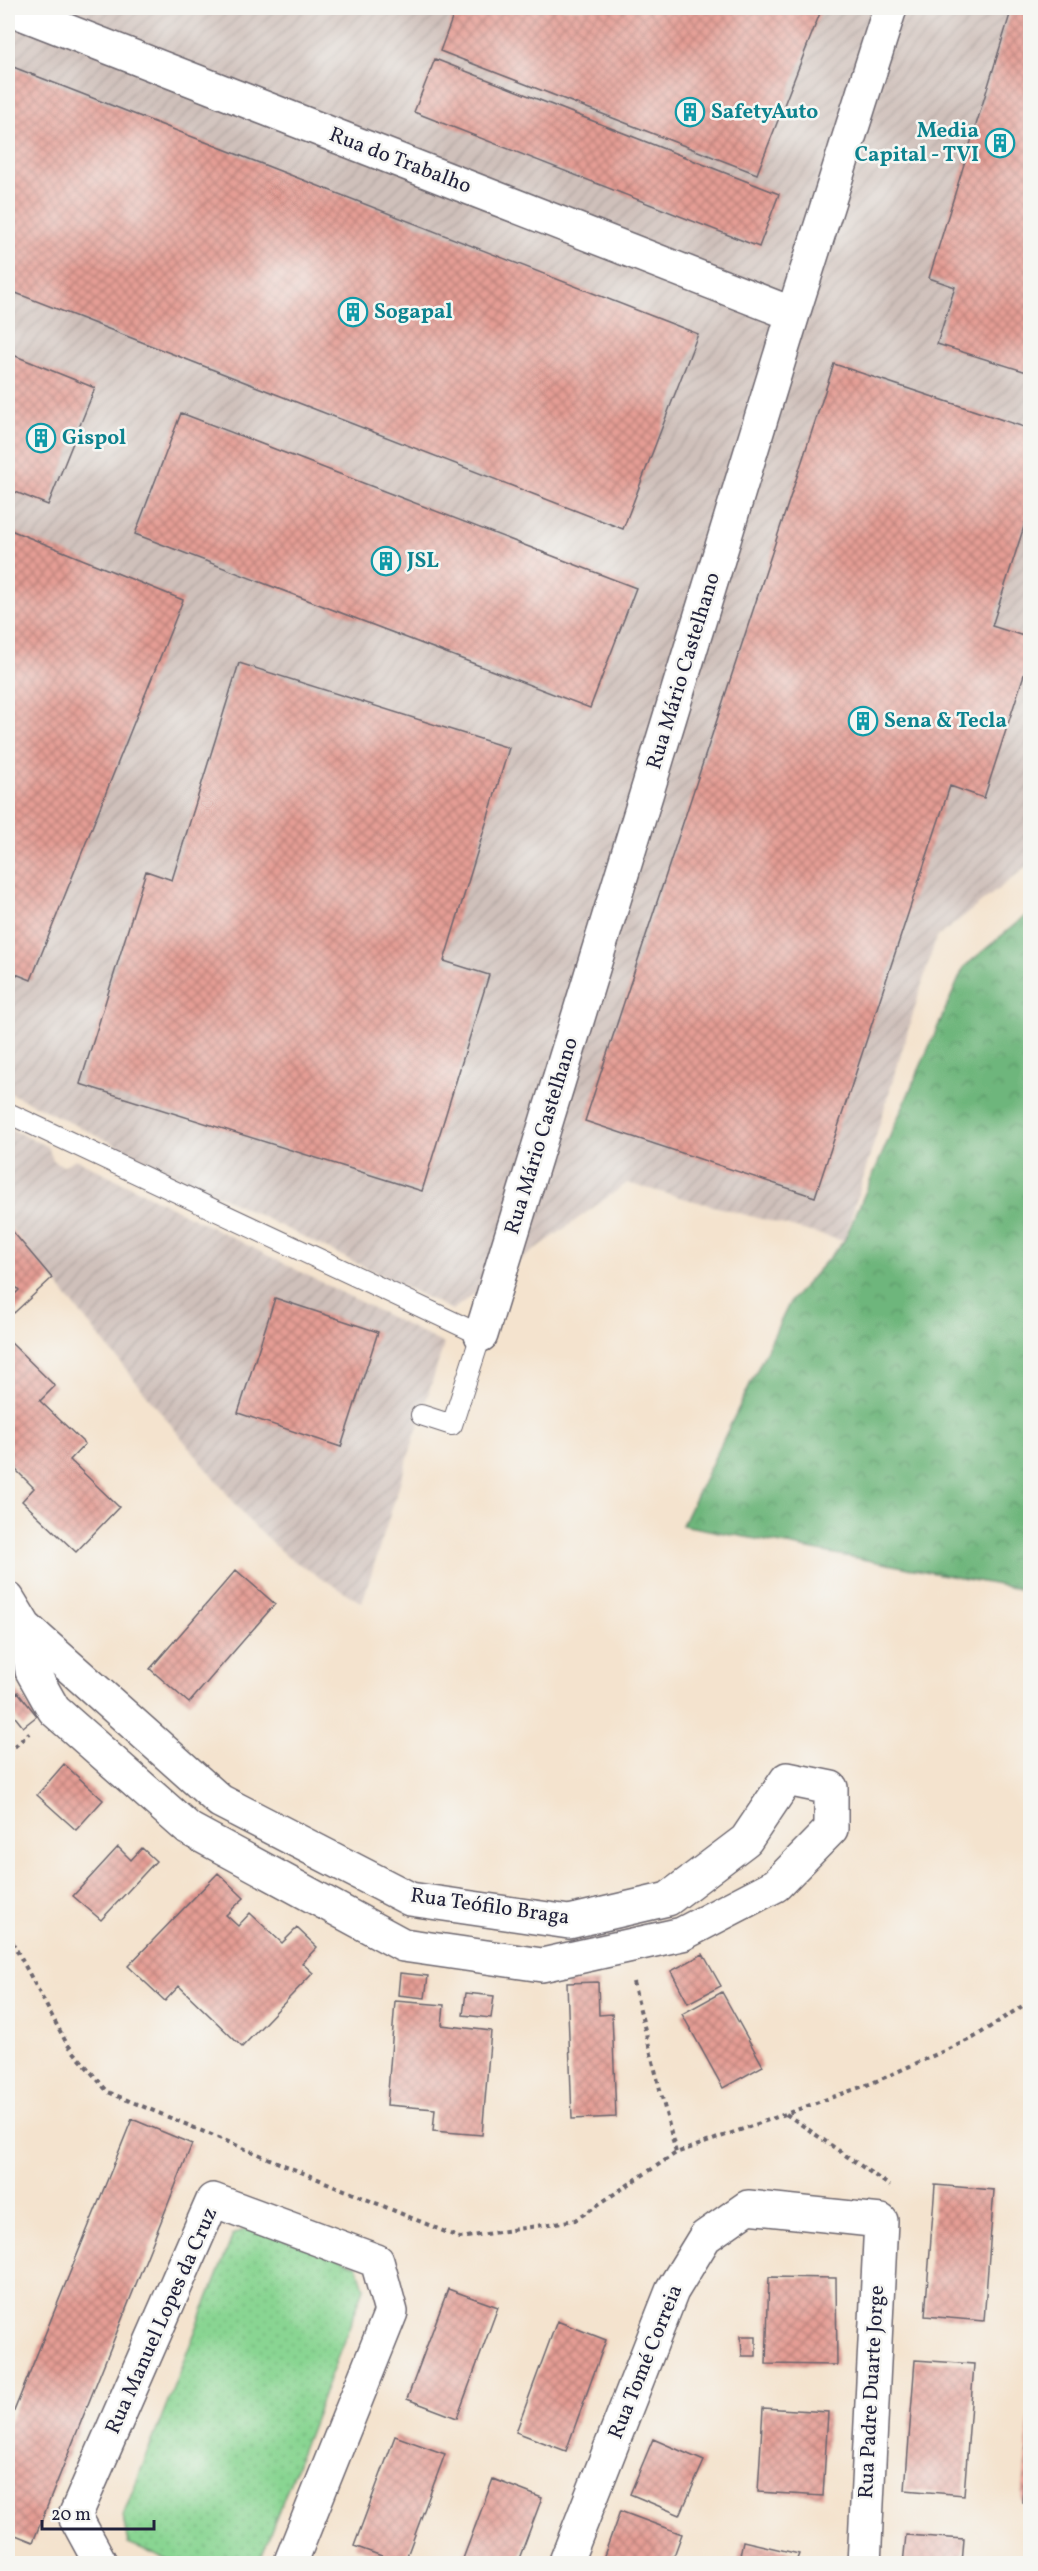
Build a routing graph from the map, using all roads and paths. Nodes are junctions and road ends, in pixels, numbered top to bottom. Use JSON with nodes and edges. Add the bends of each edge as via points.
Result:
{"nodes":[{"id":1,"x":8,"y":8,"type":"edge"},
{"id":2,"x":890,"y":8,"type":"edge"},
{"id":3,"x":793,"y":314,"type":"junction"},
{"id":4,"x":8,"y":1113,"type":"edge"},
{"id":5,"x":481,"y":1335,"type":"junction"},
{"id":6,"x":421,"y":1415,"type":"dead end"},
{"id":7,"x":8,"y":1599,"type":"edge"},
{"id":8,"x":25,"y":1627,"type":"junction"},
{"id":9,"x":8,"y":1934,"type":"edge"},
{"id":10,"x":624,"y":1947,"type":"junction"},
{"id":11,"x":1030,"y":2001,"type":"edge"},
{"id":12,"x":786,"y":2114,"type":"junction"},
{"id":13,"x":676,"y":2153,"type":"junction"},
{"id":14,"x":881,"y":2221,"type":"junction"},
{"id":15,"x":101,"y":2564,"type":"edge"},
{"id":16,"x":290,"y":2564,"type":"edge"},
{"id":17,"x":565,"y":2564,"type":"edge"},
{"id":18,"x":864,"y":2564,"type":"edge"}],
"edges":[{"from":1,"to":3,"type":"street","name":"Rua do Trabalho"},
{"from":2,"to":3,"type":"street","name":"Rua Mário Castelhano"},
{"from":3,"to":5,"type":"street","name":"Rua Mário Castelhano"},
{"from":4,"to":5,"type":"lane"},
{"from":5,"to":6,"type":"lane","via":[[452,1425]]},
{"from":7,"to":8,"type":"street","name":"Rua Teófilo Braga"},
{"from":8,"to":10,"type":"street","name":"Rua Teófilo Braga","via":[[32,1671],[54,1710],[189,1829],[403,1945],[542,1965]]},
{"from":8,"to":10,"type":"street","name":"Rua Teófilo Braga","via":[[220,1801],[410,1899],[569,1922],[668,1899],[746,1840],[787,1779],[831,1788],[831,1828],[776,1886],[682,1934]]},
{"from":9,"to":13,"type":"path","via":[[67,2044],[108,2092],[460,2238],[575,2220]]},
{"from":10,"to":13,"type":"path"},
{"from":11,"to":12,"type":"path","via":[[972,2038],[872,2083]]},
{"from":12,"to":13,"type":"path"},
{"from":12,"to":14,"type":"path","via":[[890,2184]]},
{"from":14,"to":17,"type":"street","name":"Rua Tomé Correia","via":[[748,2207],[705,2237],[672,2291]]},
{"from":14,"to":18,"type":"street","name":"Rua Padre Duarte Jorge"},
{"from":15,"to":16,"type":"street","name":"Rua Manuel Lopes da Cruz","via":[[75,2516],[213,2200],[377,2261],[391,2312]]}]}
